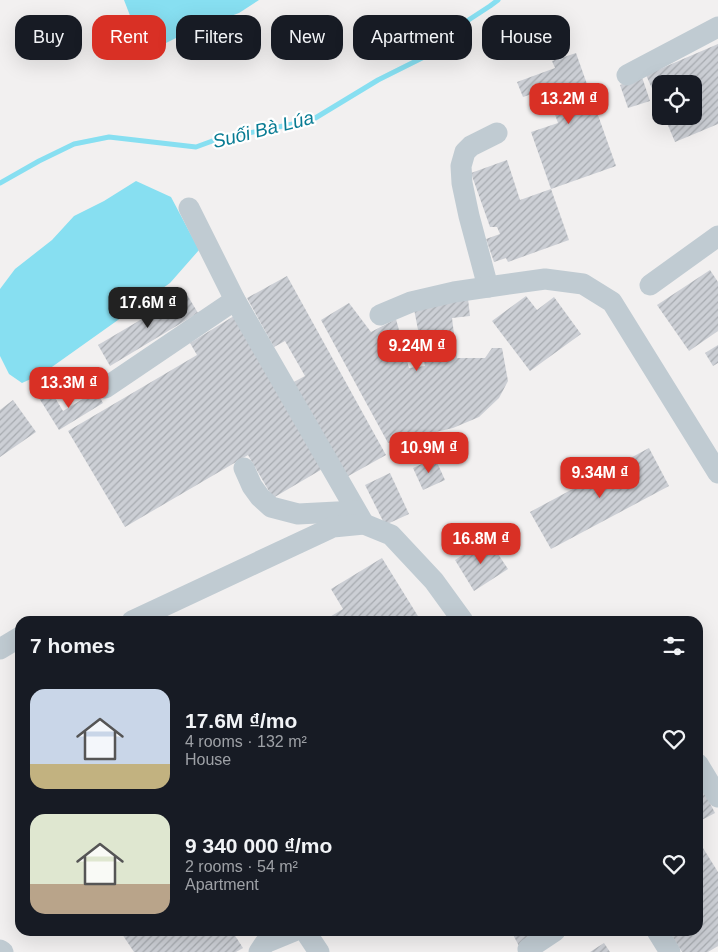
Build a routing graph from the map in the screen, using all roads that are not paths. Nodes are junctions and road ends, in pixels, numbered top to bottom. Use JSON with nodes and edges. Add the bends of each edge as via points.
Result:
{"nodes":[{"id":1,"x":718,"y":27,"type":"edge"},
{"id":2,"x":627,"y":75,"type":"dead end"},
{"id":3,"x":497,"y":133,"type":"dead end"},
{"id":4,"x":189,"y":208,"type":"dead end"},
{"id":5,"x":718,"y":236,"type":"edge"},
{"id":6,"x":650,"y":285,"type":"dead end"},
{"id":7,"x":488,"y":287,"type":"junction"},
{"id":8,"x":235,"y":300,"type":"junction"},
{"id":9,"x":380,"y":315,"type":"dead end"},
{"id":10,"x":104,"y":388,"type":"dead end"},
{"id":11,"x":244,"y":468,"type":"dead end"},
{"id":12,"x":718,"y":473,"type":"edge"},
{"id":13,"x":360,"y":518,"type":"junction"},
{"id":14,"x":143,"y":616,"type":"edge"},
{"id":15,"x":460,"y":616,"type":"edge"},
{"id":16,"x":15,"y":640,"type":"edge"},
{"id":17,"x":0,"y":649,"type":"edge"},
{"id":18,"x":703,"y":772,"type":"edge"},
{"id":19,"x":718,"y":797,"type":"edge"},
{"id":20,"x":282,"y":936,"type":"edge"},
{"id":21,"x":308,"y":936,"type":"edge"},
{"id":22,"x":548,"y":936,"type":"edge"},
{"id":23,"x":660,"y":936,"type":"edge"},
{"id":24,"x":528,"y":949,"type":"dead end"},
{"id":25,"x":259,"y":952,"type":"edge"},
{"id":26,"x":319,"y":952,"type":"edge"},
{"id":27,"x":670,"y":952,"type":"edge"}],
"edges":[{"from":1,"to":2,"type":"street"},
{"from":3,"to":7,"type":"street","via":[[471,146],[465,152],[461,166],[469,216]]},
{"from":4,"to":8,"type":"street"},
{"from":5,"to":6,"type":"street"},
{"from":7,"to":9,"type":"street","via":[[411,302]]},
{"from":7,"to":12,"type":"street","via":[[545,279],[583,284],[612,302]]},
{"from":8,"to":10,"type":"street"},
{"from":8,"to":13,"type":"street"},
{"from":11,"to":13,"type":"street","via":[[252,486],[271,506],[298,514]]},
{"from":13,"to":14,"type":"street","via":[[333,527]]},
{"from":13,"to":15,"type":"street","via":[[391,535],[434,580]]},
{"from":16,"to":17,"type":"street"},
{"from":18,"to":19,"type":"street"},
{"from":20,"to":25,"type":"street","via":[[265,943]]},
{"from":21,"to":26,"type":"street"},
{"from":22,"to":24,"type":"street"},
{"from":23,"to":27,"type":"street"}]}
